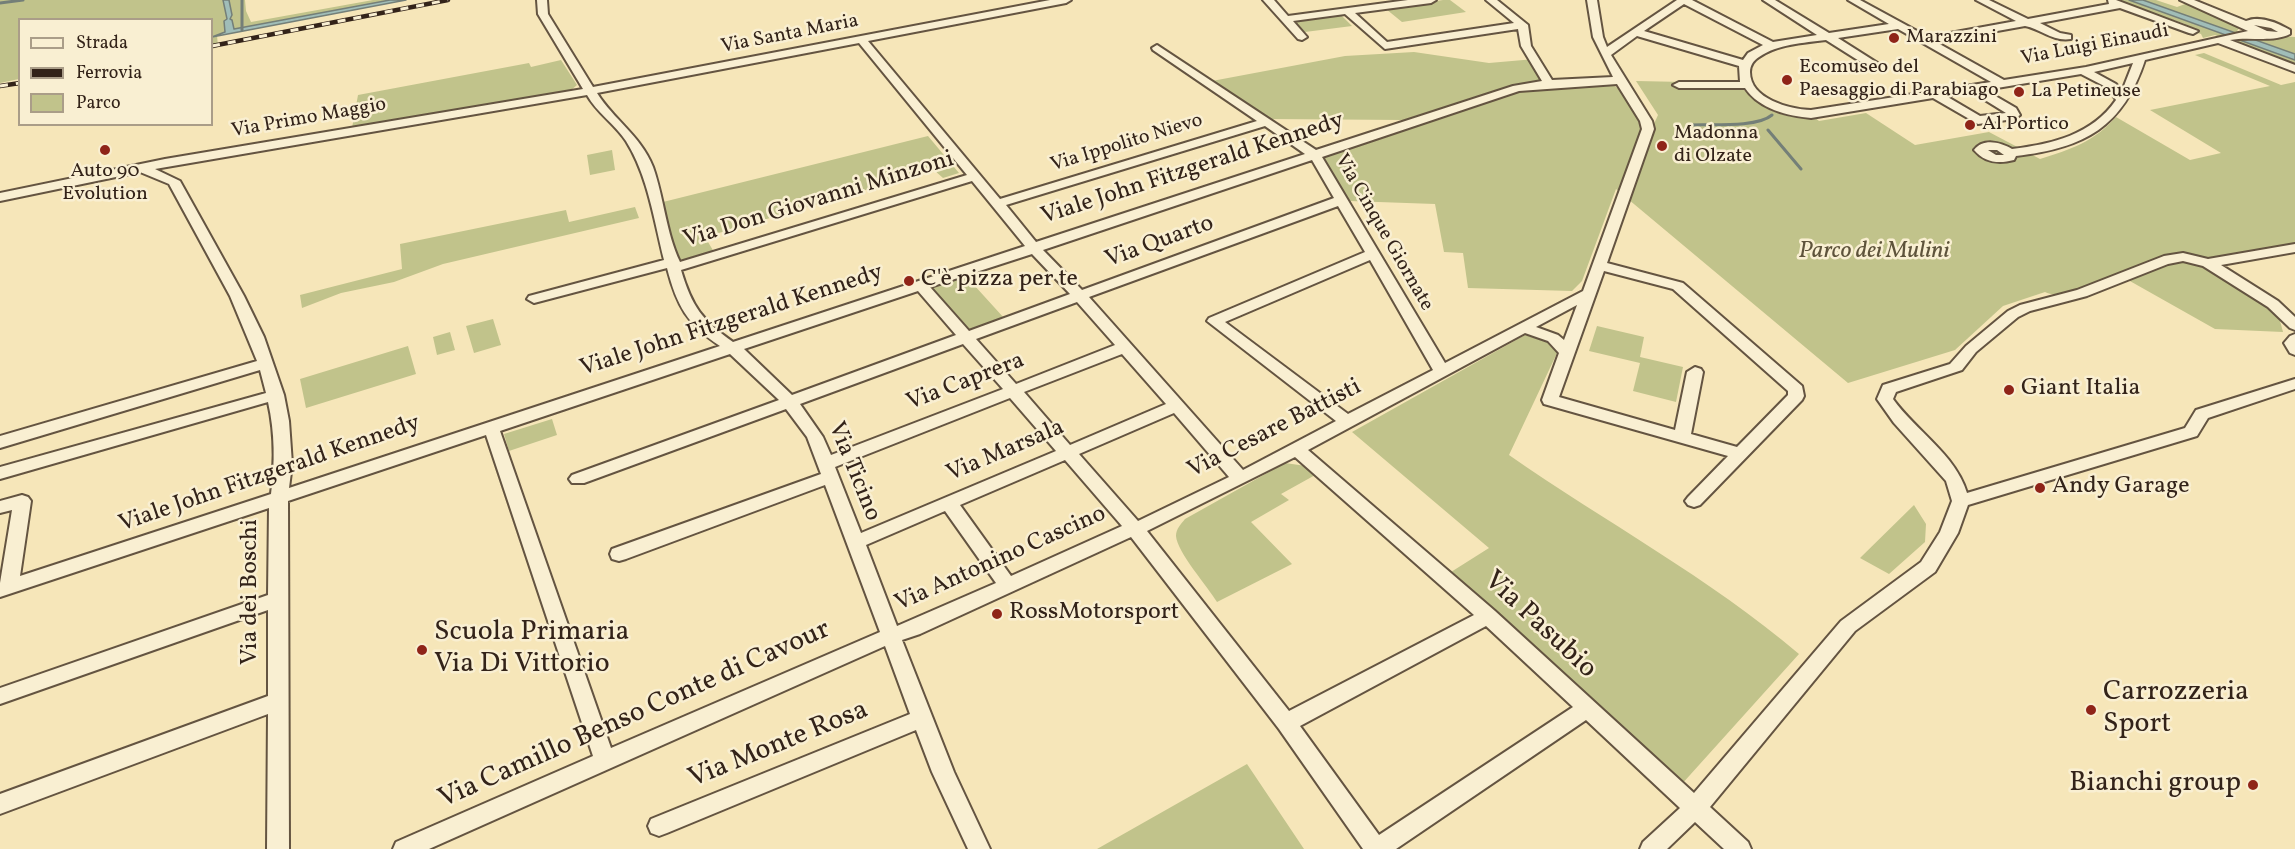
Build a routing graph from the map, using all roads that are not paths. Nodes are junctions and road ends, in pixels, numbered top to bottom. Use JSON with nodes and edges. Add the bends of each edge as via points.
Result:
{"nodes":[{"id":1,"x":542,"y":0,"type":"edge"},
{"id":2,"x":1066,"y":0,"type":"edge"},
{"id":3,"x":1268,"y":0,"type":"edge"},
{"id":4,"x":1431,"y":0,"type":"edge"},
{"id":5,"x":1491,"y":0,"type":"edge"},
{"id":6,"x":1592,"y":0,"type":"edge"},
{"id":7,"x":1683,"y":0,"type":"edge"},
{"id":8,"x":1768,"y":0,"type":"edge"},
{"id":9,"x":1853,"y":0,"type":"edge"},
{"id":10,"x":1980,"y":0,"type":"edge"},
{"id":11,"x":2107,"y":0,"type":"edge"},
{"id":12,"x":2185,"y":0,"type":"edge"},
{"id":13,"x":2122,"y":5,"type":"junction"},
{"id":14,"x":1347,"y":11,"type":"junction"},
{"id":15,"x":1286,"y":20,"type":"junction"},
{"id":16,"x":2295,"y":22,"type":"edge"},
{"id":17,"x":2030,"y":23,"type":"junction"},
{"id":18,"x":1523,"y":25,"type":"junction"},
{"id":19,"x":1899,"y":26,"type":"junction"},
{"id":20,"x":2193,"y":31,"type":"dead end"},
{"id":21,"x":2270,"y":31,"type":"edge"},
{"id":22,"x":1636,"y":32,"type":"junction"},
{"id":23,"x":1827,"y":36,"type":"junction"},
{"id":24,"x":1302,"y":37,"type":"dead end"},
{"id":25,"x":2067,"y":37,"type":"dead end"},
{"id":26,"x":861,"y":39,"type":"junction"},
{"id":27,"x":2222,"y":39,"type":"junction"},
{"id":28,"x":1926,"y":41,"type":"junction"},
{"id":29,"x":1771,"y":45,"type":"junction"},
{"id":30,"x":1157,"y":48,"type":"dead end"},
{"id":31,"x":1605,"y":54,"type":"junction"},
{"id":32,"x":2140,"y":58,"type":"junction"},
{"id":33,"x":1744,"y":64,"type":"junction"},
{"id":34,"x":2295,"y":69,"type":"edge"},
{"id":35,"x":1847,"y":70,"type":"dead end"},
{"id":36,"x":2100,"y":73,"type":"junction"},
{"id":37,"x":1621,"y":80,"type":"junction"},
{"id":38,"x":2131,"y":82,"type":"junction"},
{"id":39,"x":1549,"y":84,"type":"junction"},
{"id":40,"x":2003,"y":84,"type":"junction"},
{"id":41,"x":1679,"y":85,"type":"dead end"},
{"id":42,"x":1748,"y":85,"type":"junction"},
{"id":43,"x":1974,"y":88,"type":"junction"},
{"id":44,"x":591,"y":91,"type":"junction"},
{"id":45,"x":1936,"y":94,"type":"junction"},
{"id":46,"x":2122,"y":100,"type":"junction"},
{"id":47,"x":1267,"y":122,"type":"junction"},
{"id":48,"x":2010,"y":153,"type":"dead end"},
{"id":49,"x":1315,"y":155,"type":"junction"},
{"id":50,"x":195,"y":158,"type":"junction"},
{"id":51,"x":173,"y":162,"type":"junction"},
{"id":52,"x":141,"y":168,"type":"junction"},
{"id":53,"x":180,"y":175,"type":"junction"},
{"id":54,"x":976,"y":176,"type":"junction"},
{"id":55,"x":0,"y":197,"type":"edge"},
{"id":56,"x":1342,"y":200,"type":"junction"},
{"id":57,"x":999,"y":203,"type":"junction"},
{"id":58,"x":1034,"y":248,"type":"junction"},
{"id":59,"x":2295,"y":248,"type":"edge"},
{"id":60,"x":1373,"y":254,"type":"junction"},
{"id":61,"x":2208,"y":263,"type":"junction"},
{"id":62,"x":673,"y":265,"type":"junction"},
{"id":63,"x":1599,"y":265,"type":"junction"},
{"id":64,"x":920,"y":285,"type":"junction"},
{"id":65,"x":1588,"y":293,"type":"junction"},
{"id":66,"x":1080,"y":296,"type":"junction"},
{"id":67,"x":534,"y":299,"type":"dead end"},
{"id":68,"x":1528,"y":325,"type":"junction"},
{"id":69,"x":2295,"y":325,"type":"edge"},
{"id":70,"x":966,"y":337,"type":"junction"},
{"id":71,"x":2295,"y":339,"type":"edge"},
{"id":72,"x":1570,"y":346,"type":"junction"},
{"id":73,"x":731,"y":347,"type":"junction"},
{"id":74,"x":1125,"y":347,"type":"junction"},
{"id":75,"x":2295,"y":350,"type":"edge"},
{"id":76,"x":265,"y":364,"type":"junction"},
{"id":77,"x":1442,"y":372,"type":"junction"},
{"id":78,"x":1695,"y":372,"type":"dead end"},
{"id":79,"x":2295,"y":384,"type":"edge"},
{"id":80,"x":1013,"y":390,"type":"junction"},
{"id":81,"x":276,"y":395,"type":"junction"},
{"id":82,"x":790,"y":402,"type":"junction"},
{"id":83,"x":1177,"y":406,"type":"junction"},
{"id":84,"x":1348,"y":422,"type":"junction"},
{"id":85,"x":491,"y":427,"type":"junction"},
{"id":86,"x":1682,"y":438,"type":"junction"},
{"id":87,"x":0,"y":442,"type":"edge"},
{"id":88,"x":1296,"y":449,"type":"junction"},
{"id":89,"x":1067,"y":452,"type":"junction"},
{"id":90,"x":1740,"y":454,"type":"junction"},
{"id":91,"x":828,"y":471,"type":"junction"},
{"id":92,"x":0,"y":473,"type":"edge"},
{"id":93,"x":1240,"y":478,"type":"junction"},
{"id":94,"x":579,"y":479,"type":"dead end"},
{"id":95,"x":280,"y":496,"type":"junction"},
{"id":96,"x":1694,"y":501,"type":"dead end"},
{"id":97,"x":1961,"y":501,"type":"junction"},
{"id":98,"x":949,"y":503,"type":"junction"},
{"id":99,"x":0,"y":507,"type":"edge"},
{"id":100,"x":1134,"y":528,"type":"junction"},
{"id":101,"x":854,"y":543,"type":"junction"},
{"id":102,"x":619,"y":554,"type":"dead end"},
{"id":103,"x":1007,"y":585,"type":"junction"},
{"id":104,"x":5,"y":589,"type":"edge"},
{"id":105,"x":278,"y":599,"type":"junction"},
{"id":106,"x":1488,"y":616,"type":"junction"},
{"id":107,"x":890,"y":637,"type":"junction"},
{"id":108,"x":0,"y":696,"type":"edge"},
{"id":109,"x":278,"y":701,"type":"junction"},
{"id":110,"x":1586,"y":709,"type":"junction"},
{"id":111,"x":922,"y":718,"type":"junction"},
{"id":112,"x":1286,"y":723,"type":"junction"},
{"id":113,"x":605,"y":761,"type":"junction"},
{"id":114,"x":0,"y":804,"type":"edge"},
{"id":115,"x":1695,"y":807,"type":"junction"},
{"id":116,"x":658,"y":826,"type":"dead end"},
{"id":117,"x":431,"y":843,"type":"edge"},
{"id":118,"x":278,"y":849,"type":"edge"},
{"id":119,"x":404,"y":849,"type":"edge"},
{"id":120,"x":979,"y":849,"type":"edge"},
{"id":121,"x":1376,"y":849,"type":"edge"},
{"id":122,"x":1651,"y":849,"type":"edge"},
{"id":123,"x":1740,"y":849,"type":"edge"}],
"edges":[{"from":1,"to":44,"type":"street","name":"Via Ticino","via":[[543,14]]},
{"from":2,"to":26,"type":"street","name":"Via Santa Maria"},
{"from":3,"to":15,"type":"street"},
{"from":4,"to":14,"type":"street"},
{"from":5,"to":18,"type":"street"},
{"from":6,"to":31,"type":"street"},
{"from":7,"to":22,"type":"street"},
{"from":7,"to":29,"type":"street"},
{"from":8,"to":23,"type":"street"},
{"from":9,"to":19,"type":"street"},
{"from":10,"to":17,"type":"street"},
{"from":11,"to":13,"type":"street"},
{"from":12,"to":21,"type":"street"},
{"from":13,"to":17,"type":"street"},
{"from":13,"to":20,"type":"street"},
{"from":14,"to":15,"type":"street"},
{"from":14,"to":18,"type":"street","via":[[1385,46]]},
{"from":15,"to":24,"type":"street"},
{"from":16,"to":21,"type":"street"},
{"from":16,"to":21,"type":"street"},
{"from":17,"to":25,"type":"street"},
{"from":17,"to":28,"type":"street"},
{"from":18,"to":39,"type":"street","via":[[1526,46]]},
{"from":19,"to":23,"type":"street"},
{"from":19,"to":28,"type":"street"},
{"from":21,"to":27,"type":"street","name":"Via Luigi Einaudi"},
{"from":22,"to":31,"type":"street"},
{"from":22,"to":33,"type":"street"},
{"from":23,"to":29,"type":"street"},
{"from":23,"to":35,"type":"street","via":[[1875,66]]},
{"from":26,"to":44,"type":"street","name":"Via Santa Maria"},
{"from":26,"to":54,"type":"street"},
{"from":27,"to":32,"type":"street","name":"Via Luigi Einaudi"},
{"from":27,"to":34,"type":"street"},
{"from":28,"to":40,"type":"street"},
{"from":29,"to":33,"type":"street","via":[[1753,53]]},
{"from":30,"to":47,"type":"street","name":"Via Cinque Giornate"},
{"from":31,"to":37,"type":"street"},
{"from":32,"to":36,"type":"street","name":"Via Luigi Einaudi"},
{"from":32,"to":38,"type":"street"},
{"from":33,"to":42,"type":"street"},
{"from":36,"to":38,"type":"street"},
{"from":36,"to":40,"type":"street","name":"Via Luigi Einaudi","via":[[2084,71]]},
{"from":36,"to":46,"type":"street"},
{"from":37,"to":39,"type":"street","name":"Viale John Fitzgerald Kennedy"},
{"from":37,"to":63,"type":"street","via":[[1648,129]]},
{"from":38,"to":46,"type":"street"},
{"from":39,"to":49,"type":"street","name":"Viale John Fitzgerald Kennedy","via":[[1517,88]]},
{"from":40,"to":43,"type":"street","name":"Via Luigi Einaudi"},
{"from":41,"to":42,"type":"street"},
{"from":42,"to":45,"type":"street","name":"Via Luigi Einaudi","via":[[1779,109],[1794,114]]},
{"from":43,"to":45,"type":"street","name":"Via Luigi Einaudi"},
{"from":43,"to":45,"type":"street","via":[[2014,115],[1978,120]]},
{"from":44,"to":50,"type":"street","name":"Via Primo Maggio"},
{"from":44,"to":62,"type":"street","name":"Via Ticino","via":[[638,147]]},
{"from":46,"to":48,"type":"street","via":[[2095,129],[2073,141]]},
{"from":47,"to":49,"type":"street","name":"Via Cinque Giornate"},
{"from":47,"to":57,"type":"street","name":"Via Ippolito Nievo"},
{"from":49,"to":56,"type":"street","name":"Via Cinque Giornate"},
{"from":49,"to":58,"type":"street","name":"Viale John Fitzgerald Kennedy"},
{"from":50,"to":51,"type":"street","name":"Via Primo Maggio"},
{"from":50,"to":53,"type":"street"},
{"from":51,"to":52,"type":"street","name":"Via Primo Maggio"},
{"from":51,"to":53,"type":"street"},
{"from":52,"to":53,"type":"street"},
{"from":52,"to":55,"type":"street","name":"Via Primo Maggio"},
{"from":53,"to":76,"type":"street","name":"Via dei Boschi"},
{"from":54,"to":57,"type":"street"},
{"from":54,"to":62,"type":"street","name":"Via Don Giovanni Minzoni"},
{"from":56,"to":60,"type":"street","name":"Via Cinque Giornate"},
{"from":56,"to":66,"type":"street","name":"Via Quarto"},
{"from":57,"to":58,"type":"street"},
{"from":58,"to":64,"type":"street","name":"Viale John Fitzgerald Kennedy"},
{"from":58,"to":66,"type":"street"},
{"from":59,"to":61,"type":"street"},
{"from":60,"to":77,"type":"street","name":"Via Cinque Giornate"},
{"from":60,"to":84,"type":"street","via":[[1214,321]]},
{"from":61,"to":69,"type":"street","via":[[2273,304]]},
{"from":61,"to":97,"type":"street","via":[[2183,257],[2164,260],[2082,293],[2025,308],[1971,349],[1956,367],[1889,389],[1885,399],[1894,413],[1952,477]]},
{"from":62,"to":67,"type":"street","name":"Via Don Giovanni Minzoni"},
{"from":62,"to":73,"type":"street","name":"Via Ticino","via":[[689,313]]},
{"from":63,"to":65,"type":"street"},
{"from":63,"to":90,"type":"street","via":[[1678,285],[1796,390],[1796,396]]},
{"from":64,"to":70,"type":"street"},
{"from":64,"to":73,"type":"street","name":"Viale John Fitzgerald Kennedy"},
{"from":65,"to":68,"type":"street","name":"Via Cesare Battisti"},
{"from":65,"to":72,"type":"street"},
{"from":66,"to":70,"type":"street","name":"Via Quarto"},
{"from":66,"to":74,"type":"street"},
{"from":68,"to":72,"type":"street"},
{"from":68,"to":77,"type":"street","name":"Via Cesare Battisti"},
{"from":70,"to":80,"type":"street"},
{"from":70,"to":82,"type":"street","name":"Via Quarto"},
{"from":71,"to":75,"type":"street"},
{"from":72,"to":86,"type":"street","via":[[1550,400]]},
{"from":73,"to":82,"type":"street","name":"Via Ticino"},
{"from":73,"to":85,"type":"street","name":"Viale John Fitzgerald Kennedy"},
{"from":74,"to":80,"type":"street","name":"Via Caprera"},
{"from":74,"to":83,"type":"street"},
{"from":76,"to":81,"type":"street","name":"Via dei Boschi"},
{"from":76,"to":87,"type":"street"},
{"from":77,"to":84,"type":"street","name":"Via Cesare Battisti"},
{"from":78,"to":86,"type":"street"},
{"from":79,"to":97,"type":"street","via":[[2202,414],[2191,432]]},
{"from":80,"to":89,"type":"street"},
{"from":80,"to":91,"type":"street","name":"Via Caprera"},
{"from":81,"to":92,"type":"street"},
{"from":81,"to":95,"type":"street","name":"Via dei Boschi","via":[[283,428],[284,483]]},
{"from":82,"to":91,"type":"street","name":"Via Ticino","via":[[815,437]]},
{"from":82,"to":94,"type":"street","name":"Via Quarto"},
{"from":83,"to":89,"type":"street","name":"Via Marsala"},
{"from":83,"to":93,"type":"street"},
{"from":84,"to":88,"type":"street","name":"Via Cesare Battisti"},
{"from":85,"to":95,"type":"street","name":"Viale John Fitzgerald Kennedy"},
{"from":85,"to":113,"type":"street"},
{"from":86,"to":90,"type":"street"},
{"from":88,"to":93,"type":"street","name":"Via Cesare Battisti"},
{"from":88,"to":106,"type":"street","name":"Via Pasubio"},
{"from":89,"to":98,"type":"street","name":"Via Marsala"},
{"from":89,"to":100,"type":"street"},
{"from":90,"to":96,"type":"street"},
{"from":91,"to":101,"type":"street","name":"Via Ticino"},
{"from":91,"to":102,"type":"street","name":"Via Caprera"},
{"from":93,"to":100,"type":"street","name":"Via Cesare Battisti"},
{"from":95,"to":104,"type":"street","name":"Viale John Fitzgerald Kennedy"},
{"from":95,"to":105,"type":"street","name":"Via dei Boschi"},
{"from":97,"to":115,"type":"street","via":[[1949,533],[1928,567],[1848,626]]},
{"from":98,"to":101,"type":"street","name":"Via Marsala"},
{"from":98,"to":103,"type":"street"},
{"from":99,"to":104,"type":"street","via":[[22,501]]},
{"from":100,"to":103,"type":"street","name":"Via Antonino Cascino"},
{"from":100,"to":112,"type":"street"},
{"from":101,"to":107,"type":"street","name":"Via Ticino"},
{"from":103,"to":107,"type":"street","name":"Via Antonino Cascino"},
{"from":105,"to":108,"type":"street"},
{"from":105,"to":109,"type":"street","name":"Via dei Boschi"},
{"from":106,"to":110,"type":"street","name":"Via Pasubio"},
{"from":106,"to":112,"type":"street"},
{"from":107,"to":111,"type":"street","name":"Via Ticino"},
{"from":107,"to":113,"type":"street","name":"Via Camillo Benso Conte di Cavour"},
{"from":109,"to":114,"type":"street"},
{"from":109,"to":118,"type":"street","name":"Via dei Boschi"},
{"from":110,"to":115,"type":"street","name":"Via Pasubio"},
{"from":110,"to":121,"type":"street"},
{"from":111,"to":116,"type":"street","name":"Via Monte Rosa"},
{"from":111,"to":120,"type":"street","name":"Via Ticino"},
{"from":112,"to":121,"type":"street"},
{"from":113,"to":117,"type":"street","name":"Via Camillo Benso Conte di Cavour"},
{"from":115,"to":122,"type":"street"},
{"from":115,"to":123,"type":"street","name":"Via Pasubio"},
{"from":117,"to":119,"type":"street","name":"Via Camillo Benso Conte di Cavour"}]}
